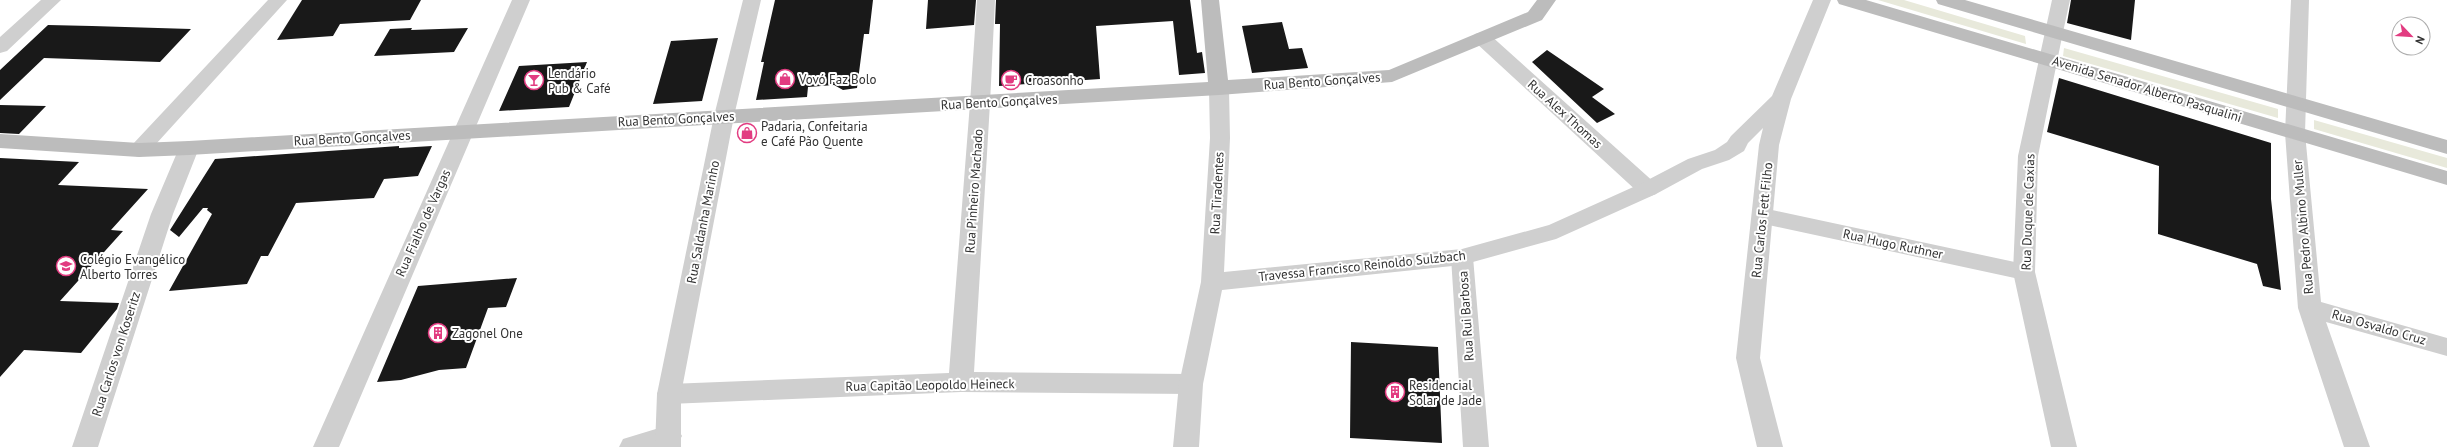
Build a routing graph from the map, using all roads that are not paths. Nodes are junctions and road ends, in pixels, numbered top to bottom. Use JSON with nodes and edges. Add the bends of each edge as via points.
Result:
{"nodes":[{"id":1,"x":52,"y":0,"type":"edge"},
{"id":2,"x":278,"y":0,"type":"edge"},
{"id":3,"x":521,"y":0,"type":"edge"},
{"id":4,"x":752,"y":0,"type":"edge"},
{"id":5,"x":986,"y":0,"type":"edge"},
{"id":6,"x":1210,"y":0,"type":"edge"},
{"id":7,"x":1547,"y":0,"type":"edge"},
{"id":8,"x":1822,"y":0,"type":"edge"},
{"id":9,"x":1846,"y":0,"type":"edge"},
{"id":10,"x":1945,"y":0,"type":"edge"},
{"id":11,"x":2061,"y":0,"type":"edge"},
{"id":12,"x":2300,"y":0,"type":"edge"},
{"id":13,"x":2054,"y":32,"type":"junction"},
{"id":14,"x":1482,"y":38,"type":"junction"},
{"id":15,"x":0,"y":47,"type":"edge"},
{"id":16,"x":2048,"y":60,"type":"junction"},
{"id":17,"x":1219,"y":89,"type":"junction"},
{"id":18,"x":1781,"y":98,"type":"junction"},
{"id":19,"x":2295,"y":102,"type":"junction"},
{"id":20,"x":980,"y":103,"type":"junction"},
{"id":21,"x":724,"y":116,"type":"junction"},
{"id":22,"x":463,"y":132,"type":"junction"},
{"id":23,"x":2295,"y":133,"type":"junction"},
{"id":24,"x":0,"y":141,"type":"edge"},
{"id":25,"x":2447,"y":147,"type":"edge"},
{"id":26,"x":189,"y":148,"type":"junction"},
{"id":27,"x":139,"y":150,"type":"junction"},
{"id":28,"x":1749,"y":150,"type":"junction"},
{"id":29,"x":2447,"y":178,"type":"edge"},
{"id":30,"x":1648,"y":189,"type":"junction"},
{"id":31,"x":1763,"y":216,"type":"junction"},
{"id":32,"x":1462,"y":257,"type":"junction"},
{"id":33,"x":2024,"y":272,"type":"junction"},
{"id":34,"x":1212,"y":282,"type":"junction"},
{"id":35,"x":2310,"y":308,"type":"junction"},
{"id":36,"x":2447,"y":347,"type":"edge"},
{"id":37,"x":961,"y":382,"type":"junction"},
{"id":38,"x":1191,"y":384,"type":"junction"},
{"id":39,"x":669,"y":394,"type":"junction"},
{"id":40,"x":669,"y":442,"type":"edge"},
{"id":41,"x":85,"y":447,"type":"edge"},
{"id":42,"x":326,"y":447,"type":"edge"},
{"id":43,"x":632,"y":447,"type":"edge"},
{"id":44,"x":1186,"y":447,"type":"edge"},
{"id":45,"x":1476,"y":447,"type":"edge"},
{"id":46,"x":1770,"y":447,"type":"edge"},
{"id":47,"x":2064,"y":447,"type":"edge"},
{"id":48,"x":2357,"y":447,"type":"edge"}],
"edges":[{"from":1,"to":15,"type":"street"},
{"from":2,"to":27,"type":"street"},
{"from":3,"to":22,"type":"street","name":"Rua Fialho de Vargas"},
{"from":4,"to":21,"type":"street","name":"Rua Saldanha Marinho"},
{"from":5,"to":20,"type":"street","name":"Rua Pinheiro Machado"},
{"from":6,"to":17,"type":"main road","name":"Rua Tiradentes"},
{"from":7,"to":14,"type":"main road","name":"Rua Bento Gonçalves","via":[[1535,16]]},
{"from":8,"to":18,"type":"street","name":"Rua Carlos Fett Filho"},
{"from":9,"to":16,"type":"main road","name":"Avenida Senador Alberto Pasqualini"},
{"from":10,"to":13,"type":"main road"},
{"from":11,"to":13,"type":"street","name":"Rua Duque de Caxias"},
{"from":12,"to":19,"type":"street","name":"Rua Pedro Albino Muller"},
{"from":13,"to":16,"type":"street","name":"Rua Duque de Caxias"},
{"from":13,"to":19,"type":"main road"},
{"from":14,"to":17,"type":"main road","name":"Rua Bento Gonçalves","via":[[1392,76]]},
{"from":14,"to":30,"type":"street","name":"Rua Alex Thomas"},
{"from":16,"to":23,"type":"main road","name":"Avenida Senador Alberto Pasqualini"},
{"from":16,"to":33,"type":"street","name":"Rua Duque de Caxias","via":[[2028,156]]},
{"from":17,"to":20,"type":"main road","name":"Rua Bento Gonçalves"},
{"from":17,"to":34,"type":"street","name":"Rua Tiradentes","via":[[1220,138]]},
{"from":18,"to":28,"type":"street","name":"Rua Carlos Fett Filho"},
{"from":18,"to":28,"type":"street","name":"Travessa Francisco Reinoldo Sulzbach"},
{"from":19,"to":23,"type":"street","name":"Rua Pedro Albino Muller"},
{"from":19,"to":25,"type":"main road"},
{"from":20,"to":21,"type":"main road","name":"Rua Bento Gonçalves"},
{"from":20,"to":37,"type":"street","name":"Rua Pinheiro Machado"},
{"from":21,"to":22,"type":"main road","name":"Rua Bento Gonçalves"},
{"from":21,"to":39,"type":"street","name":"Rua Saldanha Marinho"},
{"from":22,"to":26,"type":"main road","name":"Rua Bento Gonçalves"},
{"from":22,"to":42,"type":"street","name":"Rua Fialho de Vargas"},
{"from":23,"to":29,"type":"main road","name":"Avenida Senador Alberto Pasqualini"},
{"from":23,"to":35,"type":"street","name":"Rua Pedro Albino Muller"},
{"from":24,"to":27,"type":"main road","name":"Rua Bento Gonçalves"},
{"from":26,"to":27,"type":"main road","name":"Rua Bento Gonçalves"},
{"from":26,"to":41,"type":"street","name":"Rua Carlos von Koseritz","via":[[162,214]]},
{"from":28,"to":30,"type":"street","name":"Travessa Francisco Reinoldo Sulzbach","via":[[1695,164]]},
{"from":28,"to":31,"type":"street","name":"Rua Carlos Fett Filho","via":[[1765,190]]},
{"from":30,"to":32,"type":"street","name":"Travessa Francisco Reinoldo Sulzbach","via":[[1556,230]]},
{"from":31,"to":33,"type":"street","name":"Rua Hugo Ruthner"},
{"from":31,"to":46,"type":"street","name":"Rua Carlos Fett Filho","via":[[1748,358]]},
{"from":32,"to":34,"type":"street","name":"Travessa Francisco Reinoldo Sulzbach"},
{"from":32,"to":45,"type":"street","name":"Rua Rui Barbosa"},
{"from":33,"to":47,"type":"street","name":"Rua Duque de Caxias"},
{"from":34,"to":38,"type":"street","name":"Rua Tiradentes"},
{"from":35,"to":36,"type":"street","name":"Rua Osvaldo Cruz"},
{"from":35,"to":48,"type":"street","name":"Rua Pedro Albino Muller"},
{"from":37,"to":38,"type":"street","name":"Rua Capitão Leopoldo Heineck"},
{"from":37,"to":39,"type":"street","name":"Rua Capitão Leopoldo Heineck"},
{"from":38,"to":44,"type":"street","name":"Rua Tiradentes"},
{"from":39,"to":40,"type":"street","name":"Rua Saldanha Marinho"},
{"from":40,"to":43,"type":"street"}]}
